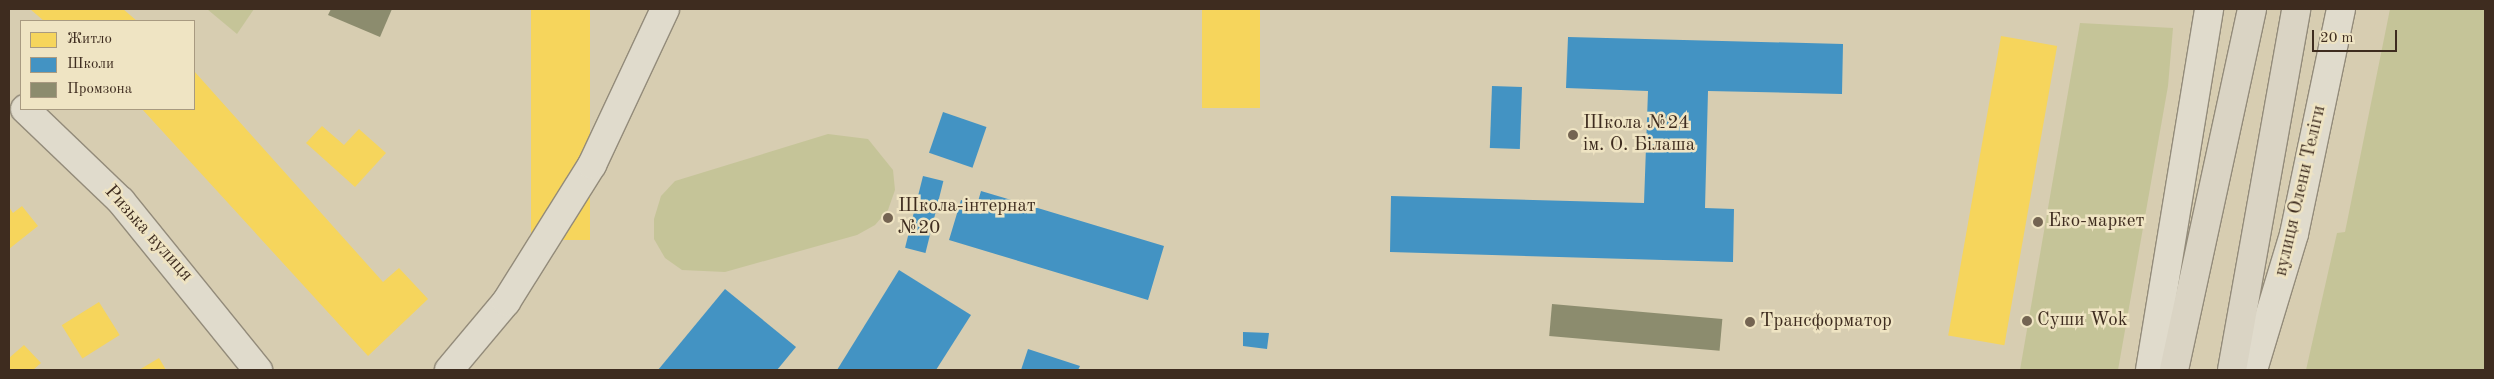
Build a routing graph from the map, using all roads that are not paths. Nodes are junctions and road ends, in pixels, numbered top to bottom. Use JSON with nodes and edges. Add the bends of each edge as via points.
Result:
{"nodes":[{"id":1,"x":665,"y":9,"type":"edge"},
{"id":2,"x":2209,"y":9,"type":"edge"},
{"id":3,"x":2252,"y":9,"type":"edge"},
{"id":4,"x":2296,"y":9,"type":"edge"},
{"id":5,"x":2341,"y":9,"type":"edge"},
{"id":6,"x":9,"y":95,"type":"edge"},
{"id":7,"x":20,"y":105,"type":"edge"},
{"id":8,"x":26,"y":110,"type":"edge"},
{"id":9,"x":258,"y":370,"type":"edge"},
{"id":10,"x":449,"y":370,"type":"edge"},
{"id":11,"x":2150,"y":370,"type":"edge"},
{"id":12,"x":2174,"y":370,"type":"edge"},
{"id":13,"x":2232,"y":370,"type":"edge"},
{"id":14,"x":2253,"y":370,"type":"edge"}],
"edges":[{"from":1,"to":10,"type":"street","via":[[592,165],[506,302]]},
{"from":2,"to":11,"type":"street"},
{"from":3,"to":12,"type":"main road"},
{"from":4,"to":13,"type":"main road","name":"вулиця Олени Теліги"},
{"from":5,"to":14,"type":"street","name":"вулиця Олени Теліги","via":[[2294,234]]},
{"from":6,"to":7,"type":"street"},
{"from":8,"to":9,"type":"street","name":"Ризька вулиця","via":[[121,201]]}]}
